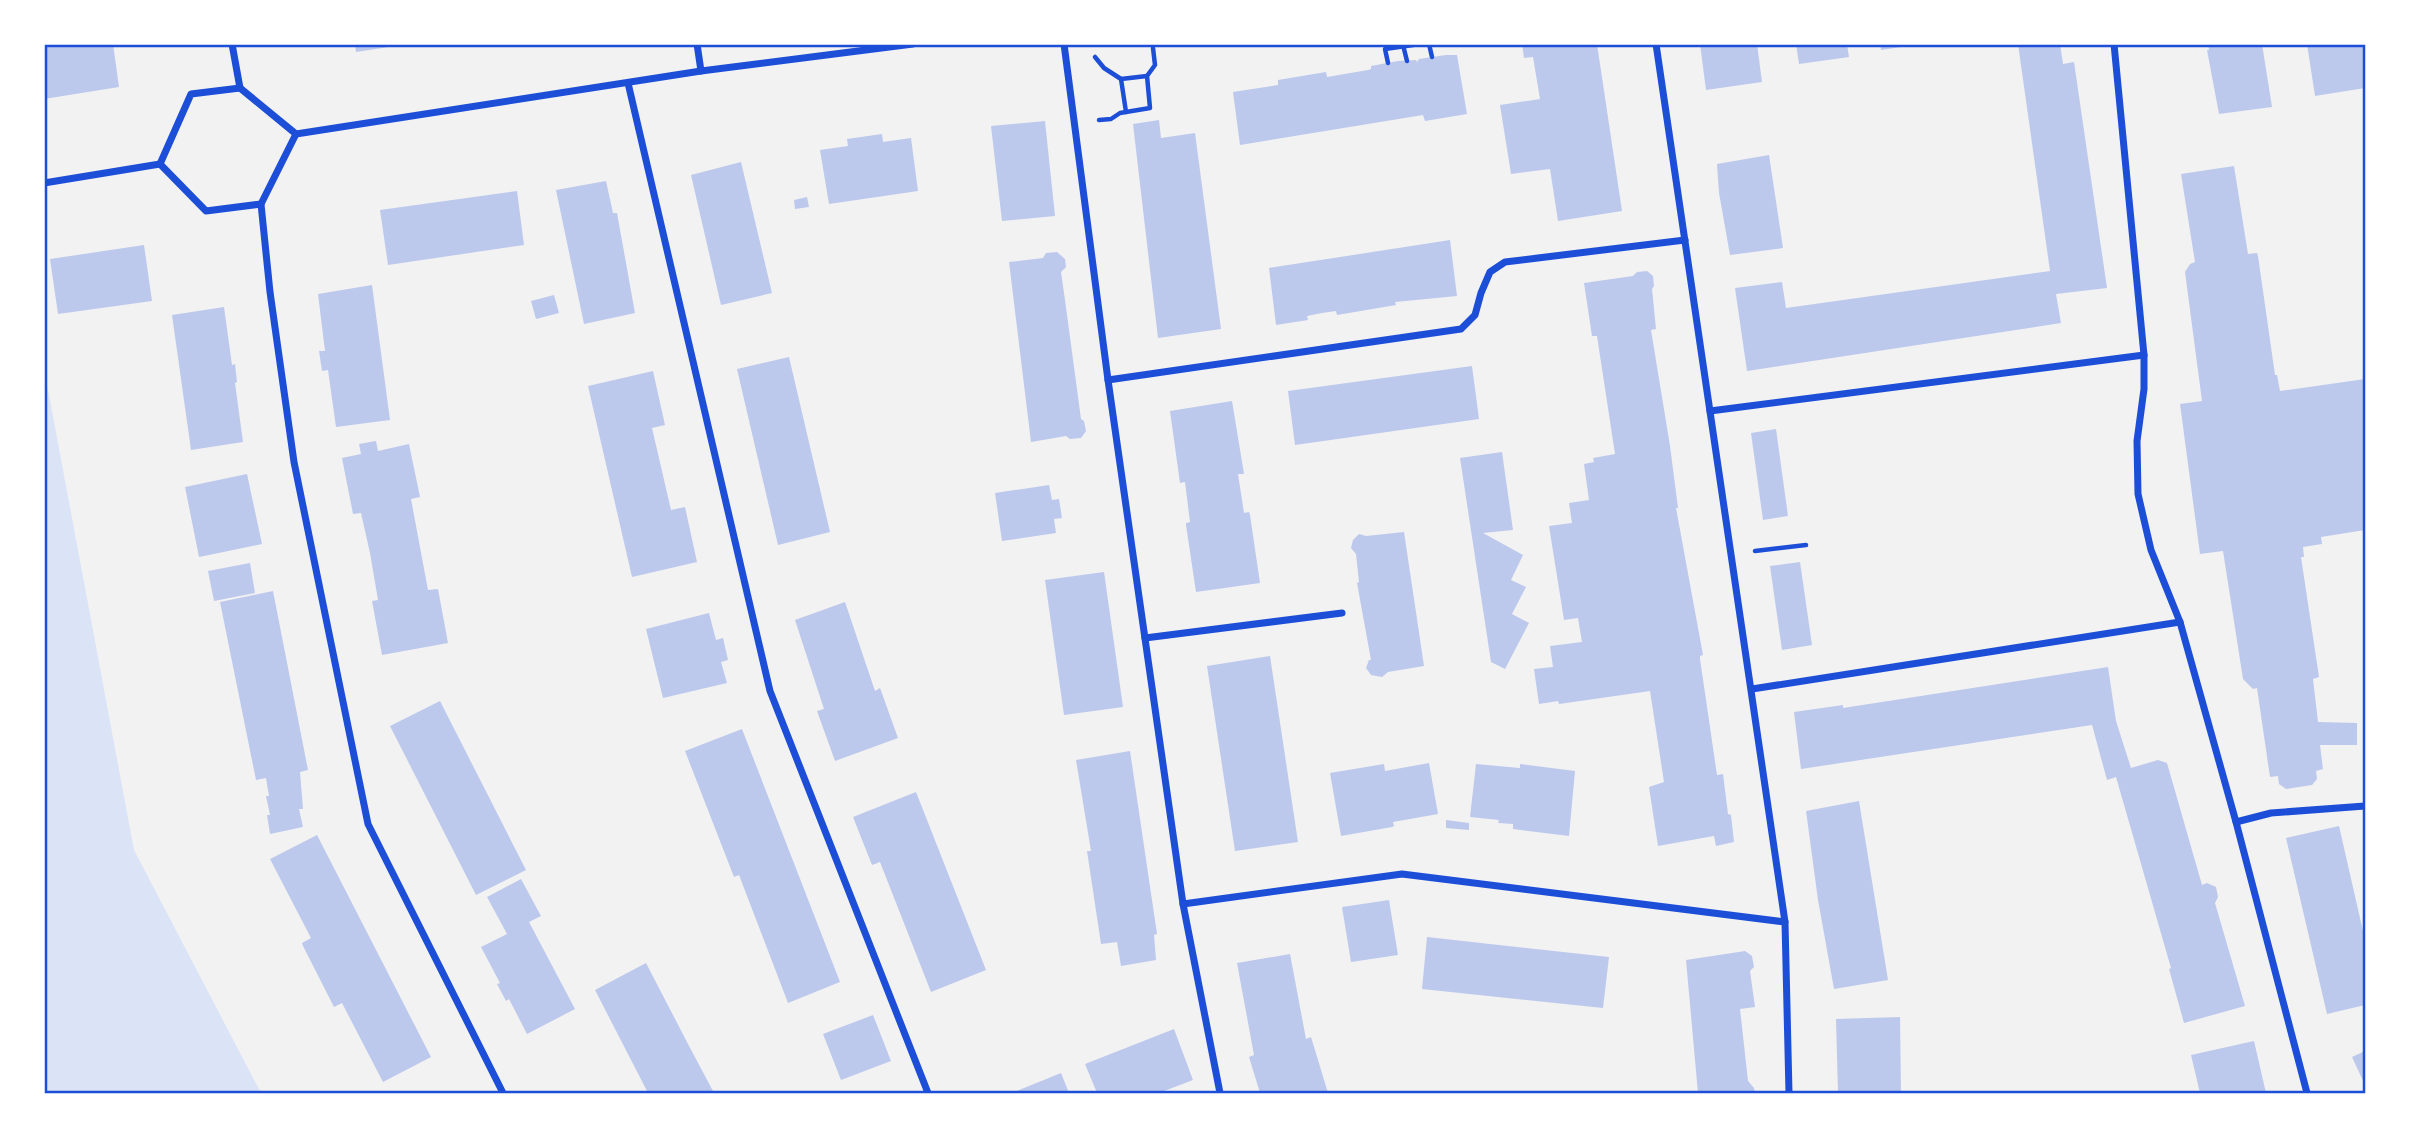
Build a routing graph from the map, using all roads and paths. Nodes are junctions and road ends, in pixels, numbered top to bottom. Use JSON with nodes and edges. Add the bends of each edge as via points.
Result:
{"nodes":[{"id":1,"x":232,"y":44,"type":"edge"},
{"id":2,"x":697,"y":44,"type":"edge"},
{"id":3,"x":913,"y":44,"type":"edge"},
{"id":4,"x":1064,"y":44,"type":"edge"},
{"id":5,"x":1420,"y":44,"type":"edge"},
{"id":6,"x":1429,"y":44,"type":"edge"},
{"id":7,"x":1656,"y":44,"type":"edge"},
{"id":8,"x":2114,"y":44,"type":"edge"},
{"id":9,"x":1403,"y":45,"type":"edge"},
{"id":10,"x":1153,"y":48,"type":"dead end"},
{"id":11,"x":1096,"y":57,"type":"dead end"},
{"id":12,"x":1432,"y":57,"type":"dead end"},
{"id":13,"x":1407,"y":61,"type":"dead end"},
{"id":14,"x":1388,"y":63,"type":"dead end"},
{"id":15,"x":701,"y":71,"type":"junction"},
{"id":16,"x":1147,"y":76,"type":"junction"},
{"id":17,"x":1121,"y":79,"type":"junction"},
{"id":18,"x":628,"y":83,"type":"junction"},
{"id":19,"x":240,"y":88,"type":"junction"},
{"id":20,"x":1126,"y":112,"type":"junction"},
{"id":21,"x":1074,"y":124,"type":"junction"},
{"id":22,"x":296,"y":134,"type":"junction"},
{"id":23,"x":160,"y":164,"type":"junction"},
{"id":24,"x":44,"y":183,"type":"edge"},
{"id":25,"x":261,"y":204,"type":"junction"},
{"id":26,"x":1685,"y":240,"type":"junction"},
{"id":27,"x":2144,"y":355,"type":"junction"},
{"id":28,"x":1108,"y":380,"type":"junction"},
{"id":29,"x":1710,"y":411,"type":"junction"},
{"id":30,"x":1806,"y":544,"type":"dead end"},
{"id":31,"x":1769,"y":548,"type":"dead end"},
{"id":32,"x":1342,"y":613,"type":"dead end"},
{"id":33,"x":2180,"y":622,"type":"junction"},
{"id":34,"x":1145,"y":638,"type":"junction"},
{"id":35,"x":1752,"y":689,"type":"junction"},
{"id":36,"x":2365,"y":806,"type":"edge"},
{"id":37,"x":2236,"y":822,"type":"junction"},
{"id":38,"x":1183,"y":904,"type":"junction"},
{"id":39,"x":1785,"y":922,"type":"junction"},
{"id":40,"x":503,"y":1093,"type":"edge"},
{"id":41,"x":928,"y":1093,"type":"edge"},
{"id":42,"x":1220,"y":1093,"type":"edge"},
{"id":43,"x":1789,"y":1093,"type":"edge"},
{"id":44,"x":2307,"y":1093,"type":"edge"}],
"edges":[{"from":1,"to":19,"type":"street"},
{"from":2,"to":15,"type":"street"},
{"from":3,"to":15,"type":"street"},
{"from":4,"to":21,"type":"street"},
{"from":5,"to":9,"type":"path"},
{"from":6,"to":12,"type":"path"},
{"from":7,"to":26,"type":"street"},
{"from":8,"to":27,"type":"street"},
{"from":9,"to":13,"type":"path"},
{"from":9,"to":14,"type":"path","via":[[1385,49]]},
{"from":10,"to":16,"type":"path","via":[[1155,65]]},
{"from":11,"to":17,"type":"path"},
{"from":15,"to":18,"type":"street"},
{"from":16,"to":17,"type":"path"},
{"from":16,"to":20,"type":"path","via":[[1150,108]]},
{"from":17,"to":20,"type":"path"},
{"from":18,"to":22,"type":"street"},
{"from":18,"to":41,"type":"street","via":[[770,691]]},
{"from":19,"to":22,"type":"street"},
{"from":19,"to":23,"type":"street","via":[[191,94]]},
{"from":20,"to":21,"type":"path"},
{"from":21,"to":28,"type":"street"},
{"from":22,"to":25,"type":"street"},
{"from":23,"to":24,"type":"street"},
{"from":23,"to":25,"type":"street","via":[[206,211]]},
{"from":25,"to":40,"type":"street","via":[[294,462],[368,824]]},
{"from":26,"to":28,"type":"street","via":[[1506,262],[1490,272],[1475,316],[1461,329]]},
{"from":26,"to":29,"type":"street"},
{"from":27,"to":29,"type":"street"},
{"from":27,"to":33,"type":"street","via":[[2138,494],[2151,550]]},
{"from":28,"to":34,"type":"street"},
{"from":29,"to":35,"type":"street"},
{"from":30,"to":31,"type":"path"},
{"from":32,"to":34,"type":"street"},
{"from":33,"to":35,"type":"street"},
{"from":33,"to":37,"type":"street"},
{"from":34,"to":38,"type":"street"},
{"from":35,"to":39,"type":"street"},
{"from":36,"to":37,"type":"street","via":[[2271,813]]},
{"from":37,"to":44,"type":"street"},
{"from":38,"to":39,"type":"street","via":[[1402,874]]},
{"from":38,"to":42,"type":"street"},
{"from":39,"to":43,"type":"street"}]}
